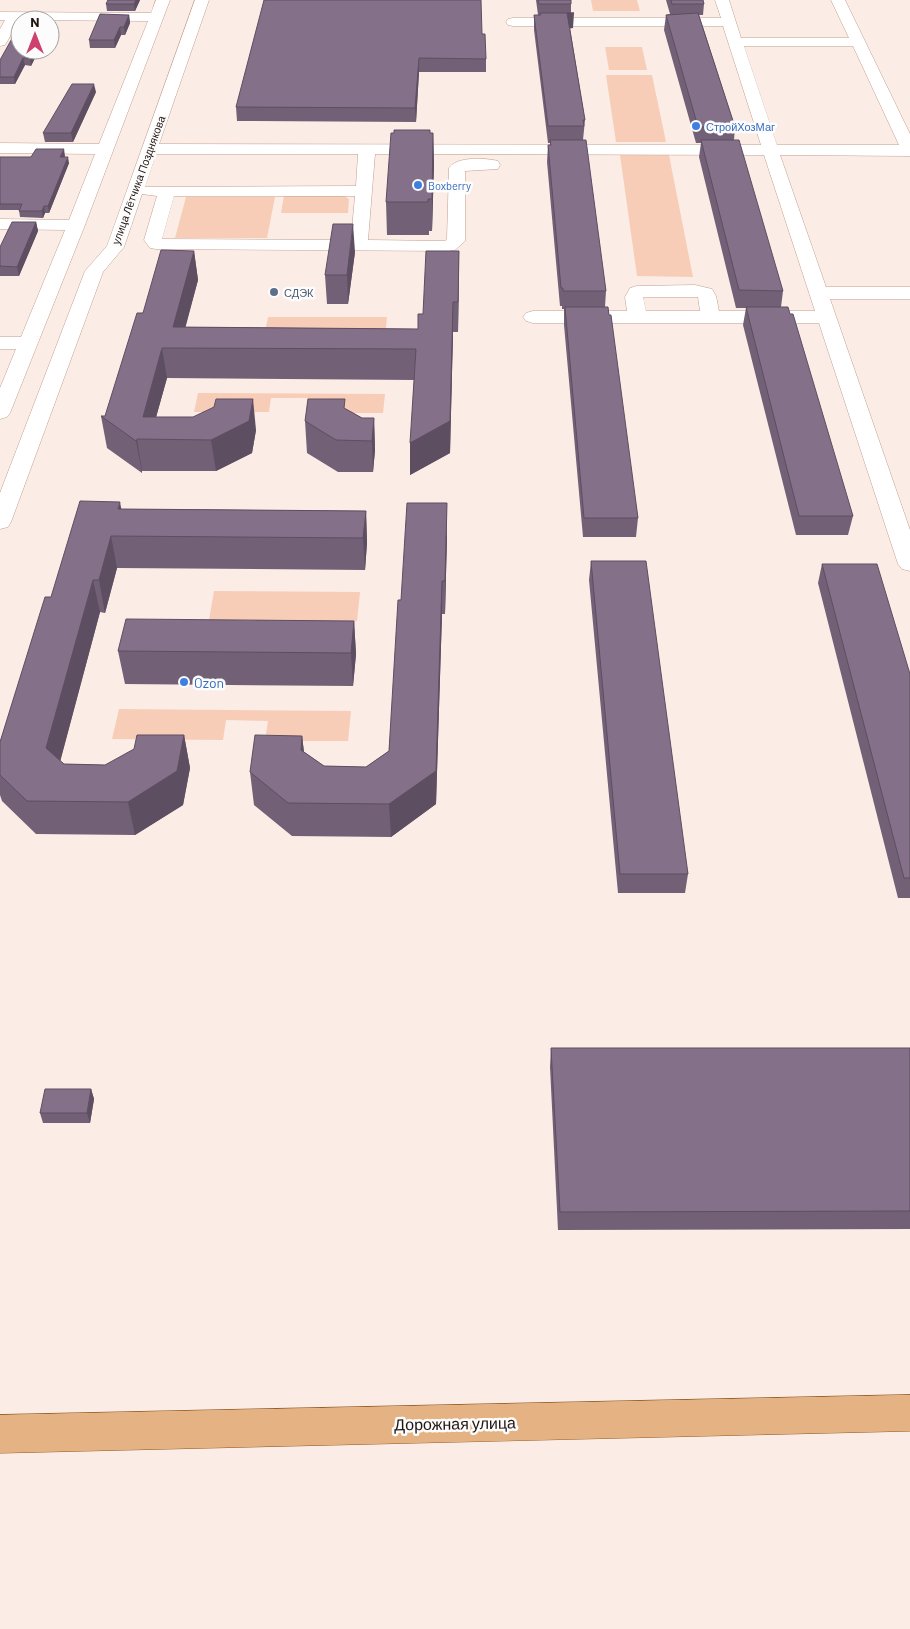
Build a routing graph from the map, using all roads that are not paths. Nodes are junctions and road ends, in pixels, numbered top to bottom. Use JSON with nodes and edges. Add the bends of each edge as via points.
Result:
{"nodes":[{"id":1,"x":163,"y":0,"type":"edge"},
{"id":2,"x":202,"y":0,"type":"edge"},
{"id":3,"x":722,"y":0,"type":"edge"},
{"id":4,"x":838,"y":0,"type":"edge"},
{"id":5,"x":7,"y":16,"type":"edge"},
{"id":6,"x":156,"y":17,"type":"junction"},
{"id":7,"x":513,"y":22,"type":"dead end"},
{"id":8,"x":733,"y":33,"type":"junction"},
{"id":9,"x":856,"y":38,"type":"junction"},
{"id":10,"x":0,"y":42,"type":"edge"},
{"id":11,"x":0,"y":148,"type":"edge"},
{"id":12,"x":104,"y":149,"type":"junction"},
{"id":13,"x":149,"y":149,"type":"junction"},
{"id":14,"x":368,"y":149,"type":"junction"},
{"id":15,"x":910,"y":150,"type":"edge"},
{"id":16,"x":771,"y":154,"type":"junction"},
{"id":17,"x":910,"y":159,"type":"edge"},
{"id":18,"x":494,"y":165,"type":"dead end"},
{"id":19,"x":134,"y":190,"type":"junction"},
{"id":20,"x":167,"y":190,"type":"junction"},
{"id":21,"x":364,"y":190,"type":"junction"},
{"id":22,"x":0,"y":224,"type":"edge"},
{"id":23,"x":76,"y":225,"type":"junction"},
{"id":24,"x":359,"y":246,"type":"junction"},
{"id":25,"x":910,"y":293,"type":"edge"},
{"id":26,"x":819,"y":294,"type":"junction"},
{"id":27,"x":533,"y":317,"type":"dead end"},
{"id":28,"x":638,"y":317,"type":"junction"},
{"id":29,"x":712,"y":317,"type":"junction"},
{"id":30,"x":827,"y":317,"type":"junction"},
{"id":31,"x":0,"y":342,"type":"edge"},
{"id":32,"x":28,"y":343,"type":"junction"},
{"id":33,"x":0,"y":413,"type":"edge"},
{"id":34,"x":0,"y":522,"type":"edge"},
{"id":35,"x":910,"y":564,"type":"edge"},
{"id":36,"x":910,"y":1413,"type":"edge"},
{"id":37,"x":0,"y":1434,"type":"edge"}],
"edges":[{"from":1,"to":6,"type":"street"},
{"from":2,"to":13,"type":"street","name":"улица Лётчика Позднякова"},
{"from":3,"to":8,"type":"street"},
{"from":4,"to":9,"type":"street"},
{"from":5,"to":6,"type":"street"},
{"from":5,"to":10,"type":"street"},
{"from":6,"to":12,"type":"street"},
{"from":7,"to":8,"type":"street","via":[[590,22],[593,34],[647,35],[650,33],[647,22]]},
{"from":8,"to":9,"type":"street"},
{"from":8,"to":16,"type":"street"},
{"from":9,"to":15,"type":"street"},
{"from":11,"to":12,"type":"street"},
{"from":12,"to":23,"type":"street"},
{"from":13,"to":14,"type":"street"},
{"from":13,"to":19,"type":"street","name":"улица Лётчика Позднякова"},
{"from":14,"to":16,"type":"street"},
{"from":14,"to":21,"type":"street"},
{"from":15,"to":16,"type":"street"},
{"from":16,"to":17,"type":"street"},
{"from":16,"to":26,"type":"street"},
{"from":18,"to":24,"type":"street","via":[[457,168],[454,244]]},
{"from":19,"to":20,"type":"street"},
{"from":19,"to":34,"type":"street","name":"улица Лётчика Позднякова","via":[[115,246],[94,271]]},
{"from":20,"to":21,"type":"street"},
{"from":20,"to":24,"type":"street","via":[[153,240],[156,244]]},
{"from":21,"to":24,"type":"street"},
{"from":22,"to":23,"type":"street"},
{"from":23,"to":32,"type":"street"},
{"from":25,"to":26,"type":"street"},
{"from":26,"to":30,"type":"street"},
{"from":27,"to":28,"type":"street"},
{"from":28,"to":29,"type":"street"},
{"from":28,"to":29,"type":"street","via":[[634,296],[637,292],[695,290],[707,296]]},
{"from":29,"to":30,"type":"street"},
{"from":30,"to":35,"type":"street"},
{"from":31,"to":32,"type":"street"},
{"from":32,"to":33,"type":"street"},
{"from":36,"to":37,"type":"main road","name":"Дорожная улица"}]}
